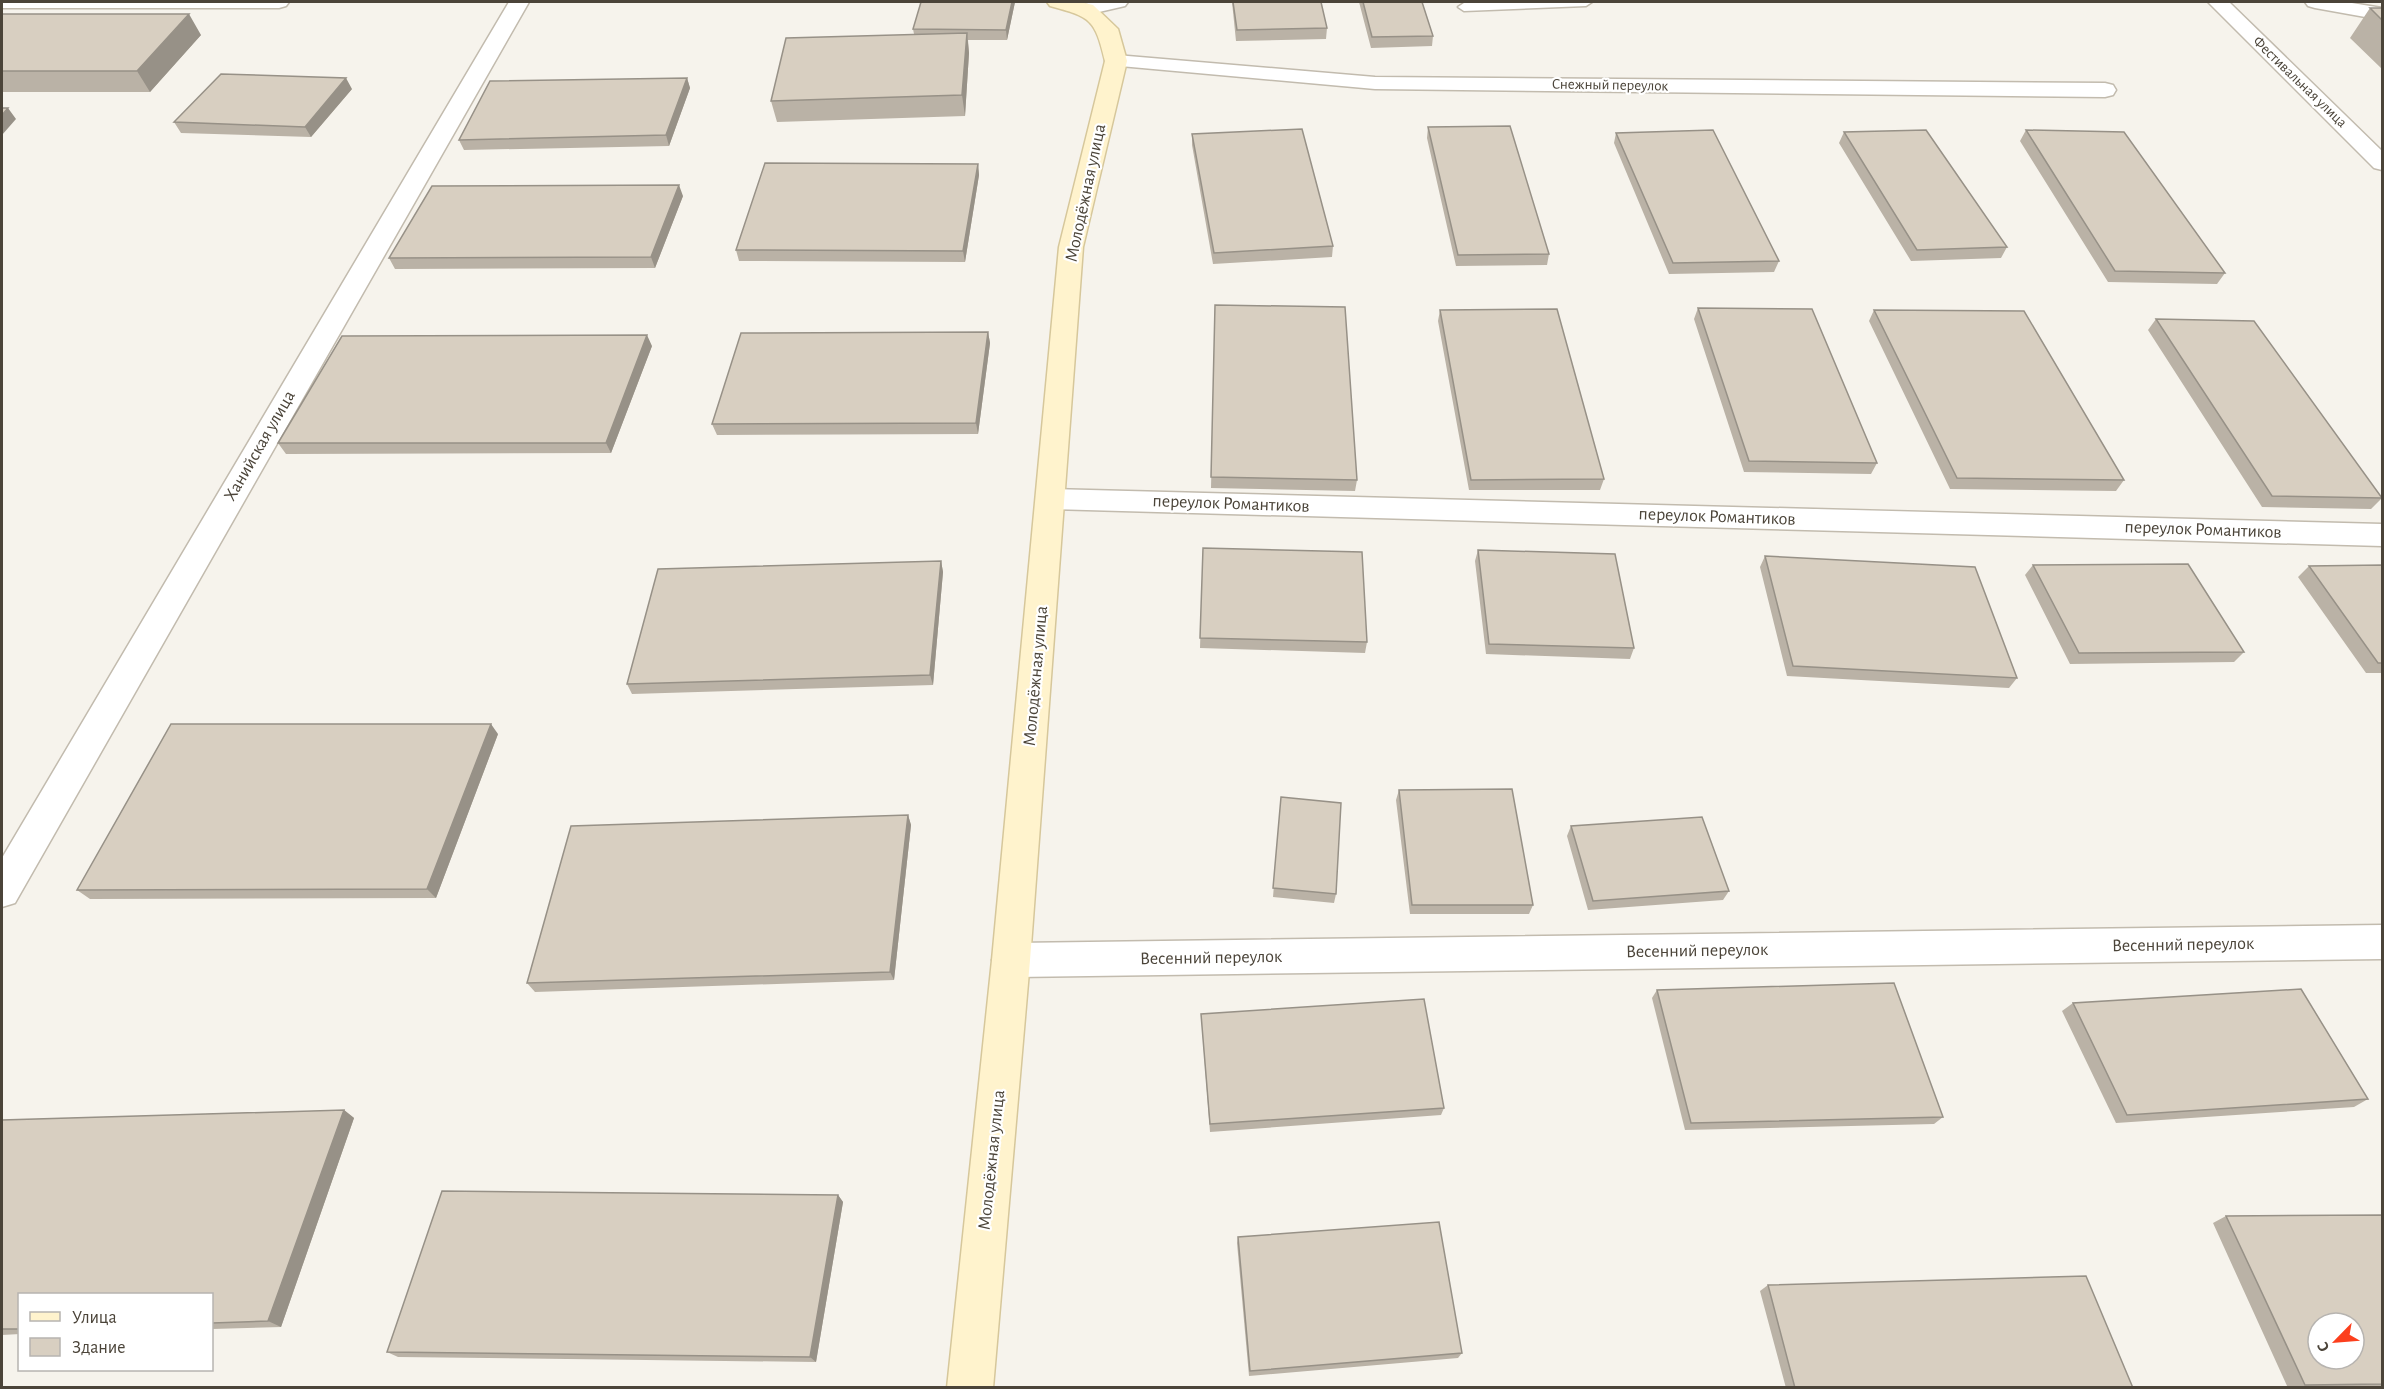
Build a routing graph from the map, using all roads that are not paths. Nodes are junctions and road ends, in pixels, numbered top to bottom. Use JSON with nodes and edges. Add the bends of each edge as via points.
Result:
{"nodes":[{"id":1,"x":2,"y":2,"type":"edge"},
{"id":2,"x":279,"y":2,"type":"edge"},
{"id":3,"x":519,"y":2,"type":"edge"},
{"id":4,"x":1118,"y":2,"type":"edge"},
{"id":5,"x":1586,"y":2,"type":"edge"},
{"id":6,"x":2218,"y":2,"type":"edge"},
{"id":7,"x":2315,"y":2,"type":"edge"},
{"id":8,"x":1071,"y":5,"type":"edge"},
{"id":9,"x":1464,"y":7,"type":"dead end"},
{"id":10,"x":2382,"y":14,"type":"edge"},
{"id":11,"x":1116,"y":62,"type":"junction"},
{"id":12,"x":2104,"y":90,"type":"dead end"},
{"id":13,"x":2382,"y":163,"type":"edge"},
{"id":14,"x":1051,"y":499,"type":"junction"},
{"id":15,"x":2382,"y":535,"type":"edge"},
{"id":16,"x":2,"y":891,"type":"edge"},
{"id":17,"x":2382,"y":942,"type":"edge"},
{"id":18,"x":1011,"y":960,"type":"junction"},
{"id":19,"x":970,"y":1388,"type":"edge"}],
"edges":[{"from":1,"to":2,"type":"street"},
{"from":3,"to":16,"type":"street","name":"Ханийская улица"},
{"from":4,"to":8,"type":"street"},
{"from":5,"to":9,"type":"lane"},
{"from":6,"to":13,"type":"street","name":"Фестивальная улица"},
{"from":7,"to":10,"type":"street"},
{"from":8,"to":11,"type":"street","name":"Молодёжная улица","via":[[1107,29]]},
{"from":11,"to":12,"type":"street","name":"Снежный переулок","via":[[1375,83]]},
{"from":11,"to":14,"type":"street","name":"Молодёжная улица","via":[[1071,246]]},
{"from":14,"to":15,"type":"street","name":"переулок Романтиков"},
{"from":14,"to":18,"type":"street","name":"Молодёжная улица"},
{"from":17,"to":18,"type":"street","name":"Весенний переулок"},
{"from":18,"to":19,"type":"street","name":"Молодёжная улица"}]}
